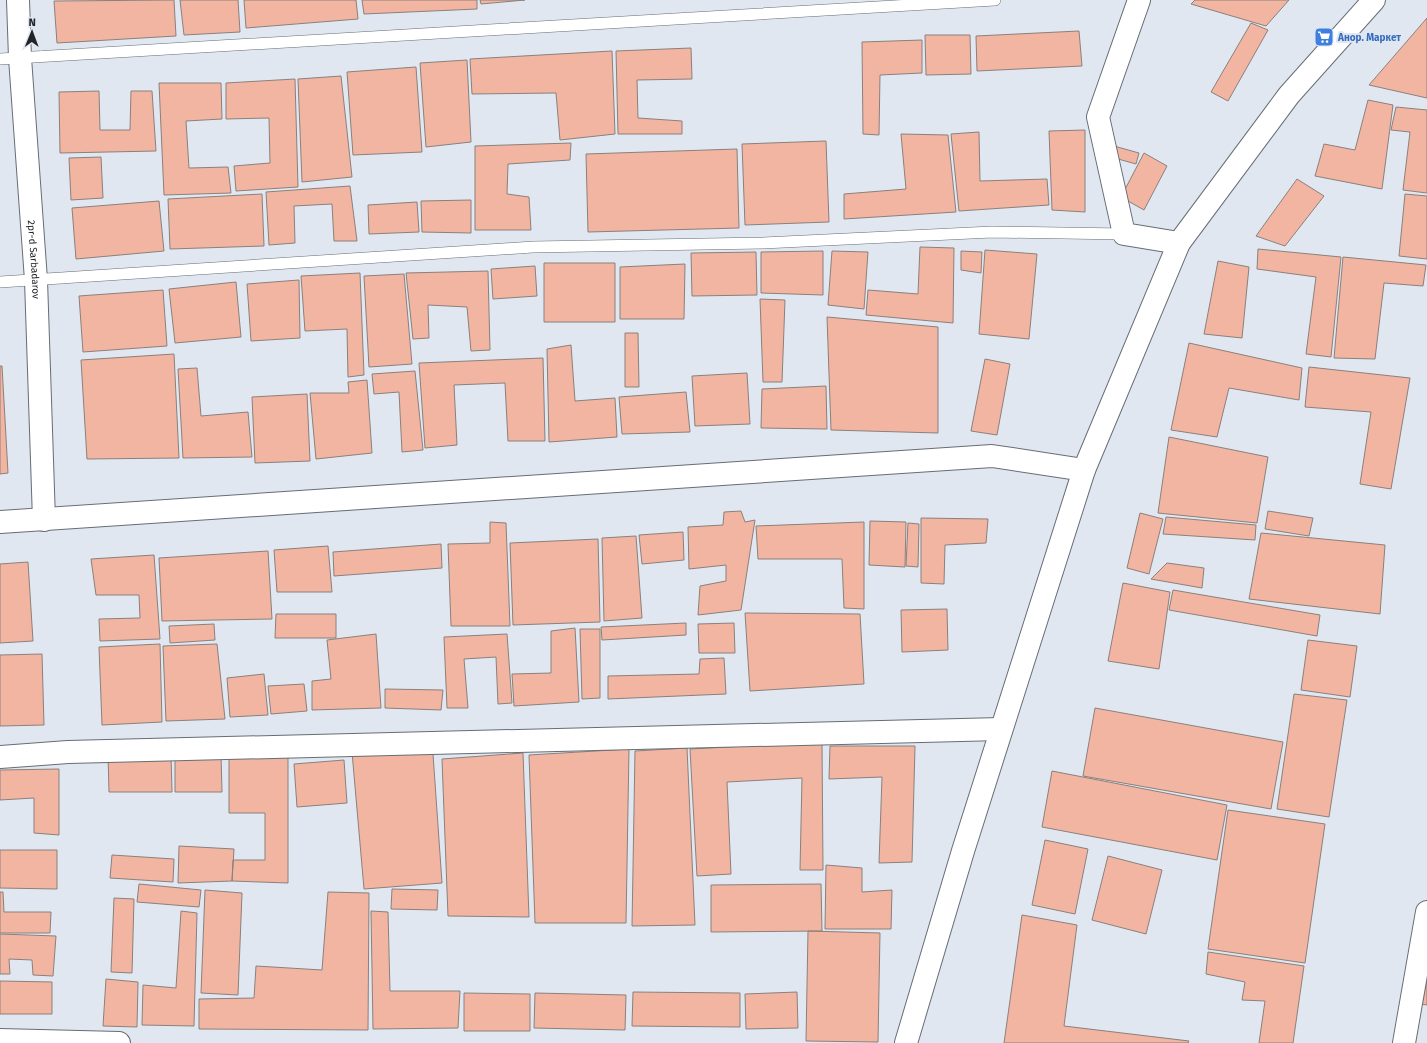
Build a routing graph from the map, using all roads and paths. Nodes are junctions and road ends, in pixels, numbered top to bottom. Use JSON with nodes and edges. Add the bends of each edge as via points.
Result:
{"nodes":[{"id":1,"x":18,"y":0,"type":"edge"},
{"id":2,"x":994,"y":0,"type":"edge"},
{"id":3,"x":1139,"y":0,"type":"edge"},
{"id":4,"x":1374,"y":0,"type":"edge"},
{"id":5,"x":10,"y":59,"type":"edge"},
{"id":6,"x":1124,"y":234,"type":"junction"},
{"id":7,"x":1179,"y":243,"type":"junction"},
{"id":8,"x":36,"y":280,"type":"junction"},
{"id":9,"x":0,"y":282,"type":"edge"},
{"id":10,"x":1084,"y":470,"type":"junction"},
{"id":11,"x":44,"y":520,"type":"junction"},
{"id":12,"x":0,"y":522,"type":"edge"},
{"id":13,"x":1001,"y":729,"type":"junction"},
{"id":14,"x":0,"y":757,"type":"edge"},
{"id":15,"x":1427,"y":912,"type":"edge"},
{"id":16,"x":0,"y":1040,"type":"edge"},
{"id":17,"x":118,"y":1043,"type":"edge"},
{"id":18,"x":906,"y":1043,"type":"edge"},
{"id":19,"x":1404,"y":1043,"type":"edge"}],
"edges":[{"from":1,"to":5,"type":"street","name":"2pr-d Sarbadarov"},
{"from":2,"to":5,"type":"lane"},
{"from":3,"to":6,"type":"street","via":[[1098,117]]},
{"from":4,"to":7,"type":"street","via":[[1289,95]]},
{"from":5,"to":8,"type":"street","name":"2pr-d Sarbadarov"},
{"from":6,"to":7,"type":"street"},
{"from":6,"to":8,"type":"lane","via":[[992,232],[763,244],[533,247]]},
{"from":7,"to":10,"type":"street"},
{"from":8,"to":9,"type":"lane"},
{"from":8,"to":11,"type":"street","name":"2pr-d Sarbadarov"},
{"from":10,"to":11,"type":"street","via":[[992,456]]},
{"from":10,"to":13,"type":"street"},
{"from":11,"to":12,"type":"street"},
{"from":13,"to":14,"type":"street","via":[[68,752]]},
{"from":13,"to":18,"type":"street"},
{"from":15,"to":19,"type":"street"},
{"from":16,"to":17,"type":"street"}]}
